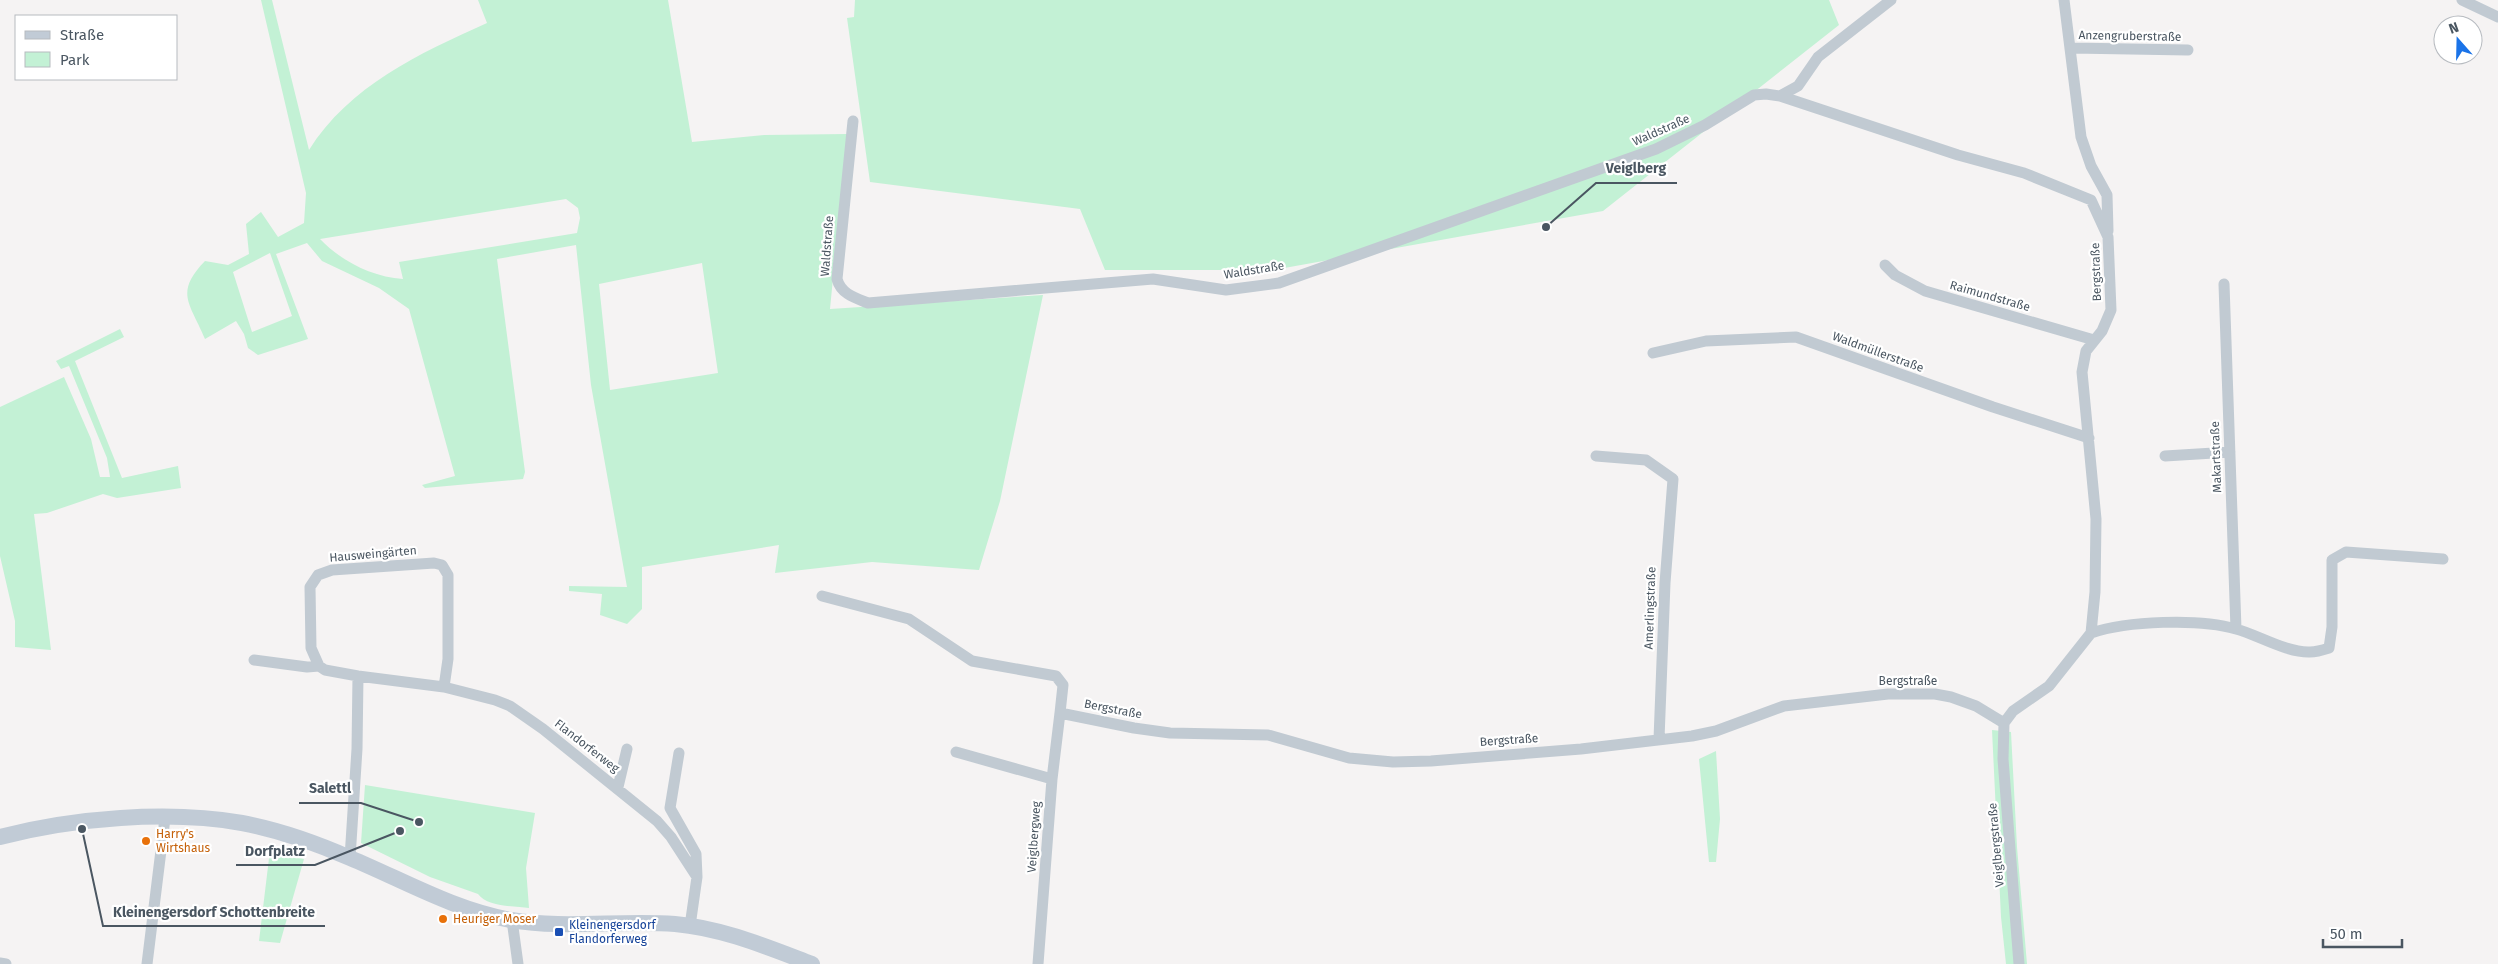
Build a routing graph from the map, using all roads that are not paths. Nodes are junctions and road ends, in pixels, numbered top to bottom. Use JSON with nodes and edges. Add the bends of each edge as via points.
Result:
{"nodes":[{"id":1,"x":1891,"y":0,"type":"edge"},
{"id":2,"x":2064,"y":0,"type":"edge"},
{"id":3,"x":2462,"y":0,"type":"edge"},
{"id":4,"x":2498,"y":17,"type":"edge"},
{"id":5,"x":2072,"y":48,"type":"junction"},
{"id":6,"x":2188,"y":50,"type":"dead end"},
{"id":7,"x":1780,"y":96,"type":"junction"},
{"id":8,"x":853,"y":122,"type":"dead end"},
{"id":9,"x":2108,"y":237,"type":"junction"},
{"id":10,"x":1885,"y":265,"type":"dead end"},
{"id":11,"x":2224,"y":284,"type":"dead end"},
{"id":12,"x":2094,"y":340,"type":"junction"},
{"id":13,"x":1653,"y":353,"type":"dead end"},
{"id":14,"x":2089,"y":438,"type":"junction"},
{"id":15,"x":2230,"y":452,"type":"junction"},
{"id":16,"x":1596,"y":456,"type":"dead end"},
{"id":17,"x":2165,"y":456,"type":"dead end"},
{"id":18,"x":2443,"y":559,"type":"dead end"},
{"id":19,"x":822,"y":596,"type":"dead end"},
{"id":20,"x":2236,"y":628,"type":"junction"},
{"id":21,"x":2091,"y":633,"type":"junction"},
{"id":22,"x":254,"y":660,"type":"dead end"},
{"id":23,"x":319,"y":666,"type":"junction"},
{"id":24,"x":358,"y":676,"type":"junction"},
{"id":25,"x":444,"y":687,"type":"junction"},
{"id":26,"x":1060,"y":713,"type":"junction"},
{"id":27,"x":2004,"y":723,"type":"junction"},
{"id":28,"x":1660,"y":740,"type":"junction"},
{"id":29,"x":627,"y":749,"type":"dead end"},
{"id":30,"x":956,"y":752,"type":"dead end"},
{"id":31,"x":679,"y":753,"type":"dead end"},
{"id":32,"x":1052,"y":779,"type":"junction"},
{"id":33,"x":618,"y":788,"type":"junction"},
{"id":34,"x":165,"y":818,"type":"junction"},
{"id":35,"x":0,"y":837,"type":"edge"},
{"id":36,"x":350,"y":858,"type":"junction"},
{"id":37,"x":697,"y":877,"type":"junction"},
{"id":38,"x":512,"y":920,"type":"junction"},
{"id":39,"x":690,"y":926,"type":"junction"},
{"id":40,"x":0,"y":963,"type":"edge"},
{"id":41,"x":6,"y":964,"type":"edge"},
{"id":42,"x":147,"y":964,"type":"edge"},
{"id":43,"x":518,"y":964,"type":"edge"},
{"id":44,"x":812,"y":964,"type":"edge"},
{"id":45,"x":1038,"y":964,"type":"edge"},
{"id":46,"x":2019,"y":964,"type":"edge"}],
"edges":[{"from":1,"to":7,"type":"street","via":[[1818,57],[1798,86]]},
{"from":2,"to":5,"type":"street","name":"Anzengruberstraße"},
{"from":3,"to":4,"type":"street"},
{"from":5,"to":6,"type":"street","name":"Anzengruberstraße"},
{"from":5,"to":9,"type":"street","name":"Anzengruberstraße","via":[[2081,138],[2091,166],[2107,195]]},
{"from":7,"to":8,"type":"street","name":"Waldstraße","via":[[1754,95],[1705,125],[1656,149],[1279,282],[1226,290],[1153,279],[868,304],[846,293],[836,280]]},
{"from":7,"to":9,"type":"street","name":"Bergstraße","via":[[2084,196],[2096,207]]},
{"from":9,"to":12,"type":"street","name":"Bergstraße","via":[[2111,310]]},
{"from":10,"to":12,"type":"street","name":"Raimundstraße","via":[[1895,275],[1925,291]]},
{"from":11,"to":15,"type":"street","name":"Makartstraße"},
{"from":12,"to":14,"type":"street","name":"Bergstraße","via":[[2086,351],[2082,372]]},
{"from":13,"to":14,"type":"street","name":"Waldmüllerstraße","via":[[1706,340],[1796,337]]},
{"from":14,"to":21,"type":"street","name":"Bergstraße","via":[[2096,536]]},
{"from":15,"to":17,"type":"street"},
{"from":15,"to":20,"type":"street","name":"Makartstraße"},
{"from":16,"to":28,"type":"street","name":"Amerlingstraße","via":[[1646,460],[1673,479],[1665,583]]},
{"from":18,"to":20,"type":"street","via":[[2346,552],[2332,560],[2329,648],[2309,652],[2267,642]]},
{"from":19,"to":26,"type":"street","via":[[910,619],[972,660],[1056,676],[1063,685]]},
{"from":20,"to":21,"type":"street","via":[[2171,622],[2106,628]]},
{"from":21,"to":27,"type":"street","via":[[2049,686],[2013,711]]},
{"from":22,"to":23,"type":"street"},
{"from":23,"to":24,"type":"street"},
{"from":23,"to":25,"type":"street","name":"Hausweingärten","via":[[310,643],[310,587],[318,575],[332,570],[437,563],[445,568],[448,575],[448,659]]},
{"from":24,"to":25,"type":"street"},
{"from":24,"to":36,"type":"street"},
{"from":25,"to":33,"type":"street","name":"Flandorferweg","via":[[502,702],[539,726]]},
{"from":26,"to":28,"type":"street","name":"Bergstraße","via":[[1170,733],[1268,735],[1349,758],[1392,762],[1439,761]]},
{"from":26,"to":32,"type":"street","name":"Veiglbergweg"},
{"from":27,"to":28,"type":"street","name":"Bergstraße","via":[[1976,706],[1951,697],[1888,694],[1794,704],[1707,733]]},
{"from":27,"to":46,"type":"street","name":"Veiglbergstraße","via":[[2003,759]]},
{"from":29,"to":33,"type":"street","name":"Flandorferweg"},
{"from":30,"to":32,"type":"street"},
{"from":31,"to":37,"type":"street","via":[[670,808],[696,854]]},
{"from":32,"to":45,"type":"street","name":"Veiglbergweg"},
{"from":33,"to":37,"type":"street","name":"Flandorferweg","via":[[667,831]]},
{"from":34,"to":35,"type":"main road","via":[[72,823]]},
{"from":34,"to":36,"type":"main road","via":[[260,827],[294,836]]},
{"from":34,"to":42,"type":"street"},
{"from":36,"to":38,"type":"main road","via":[[444,900]]},
{"from":37,"to":39,"type":"street"},
{"from":38,"to":39,"type":"main road"},
{"from":38,"to":43,"type":"street"},
{"from":39,"to":44,"type":"main road","via":[[744,939]]},
{"from":40,"to":41,"type":"street"}]}
